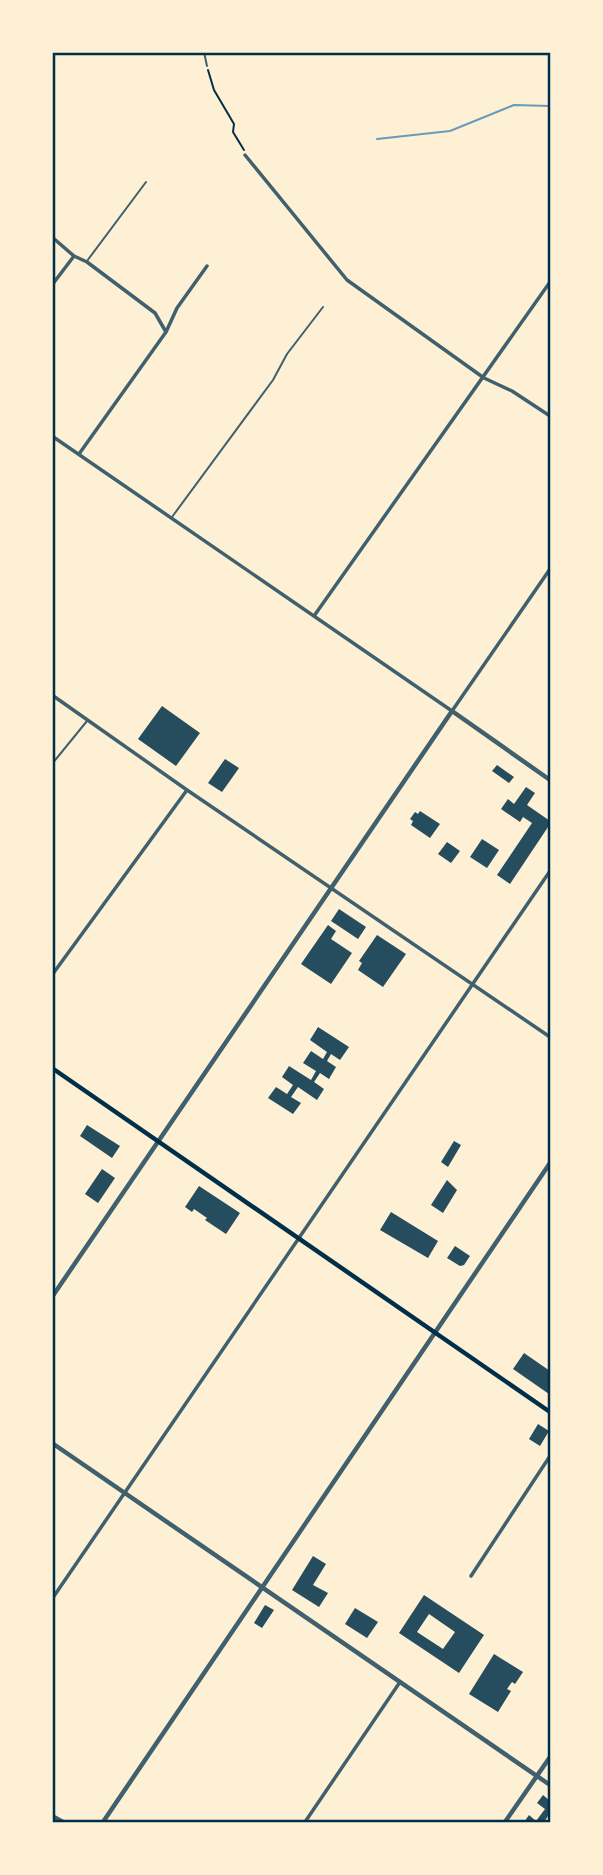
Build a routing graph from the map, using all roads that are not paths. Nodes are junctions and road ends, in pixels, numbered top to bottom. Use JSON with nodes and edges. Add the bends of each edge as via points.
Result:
{"nodes":[{"id":1,"x":204,"y":52,"type":"edge"},
{"id":2,"x":207,"y":66,"type":"road end"},
{"id":3,"x":245,"y":155,"type":"road end"},
{"id":4,"x":146,"y":182,"type":"dead end"},
{"id":5,"x":52,"y":237,"type":"edge"},
{"id":6,"x":74,"y":256,"type":"junction"},
{"id":7,"x":87,"y":262,"type":"junction"},
{"id":8,"x":207,"y":266,"type":"dead end"},
{"id":9,"x":551,"y":282,"type":"edge"},
{"id":10,"x":52,"y":285,"type":"edge"},
{"id":11,"x":323,"y":307,"type":"dead end"},
{"id":12,"x":166,"y":332,"type":"junction"},
{"id":13,"x":484,"y":378,"type":"junction"},
{"id":14,"x":551,"y":416,"type":"edge"},
{"id":15,"x":52,"y":436,"type":"edge"},
{"id":16,"x":79,"y":454,"type":"junction"},
{"id":17,"x":172,"y":518,"type":"junction"},
{"id":18,"x":551,"y":569,"type":"edge"},
{"id":19,"x":314,"y":616,"type":"junction"},
{"id":20,"x":52,"y":695,"type":"edge"},
{"id":21,"x":452,"y":711,"type":"junction"},
{"id":22,"x":88,"y":720,"type":"junction"},
{"id":23,"x":52,"y":764,"type":"edge"},
{"id":24,"x":551,"y":780,"type":"edge"},
{"id":25,"x":187,"y":790,"type":"junction"},
{"id":26,"x":551,"y":871,"type":"edge"},
{"id":27,"x":332,"y":888,"type":"junction"},
{"id":28,"x":52,"y":975,"type":"edge"},
{"id":29,"x":474,"y":983,"type":"junction"},
{"id":30,"x":551,"y":1037,"type":"edge"},
{"id":31,"x":52,"y":1068,"type":"edge"},
{"id":32,"x":159,"y":1142,"type":"junction"},
{"id":33,"x":551,"y":1163,"type":"edge"},
{"id":34,"x":299,"y":1238,"type":"junction"},
{"id":35,"x":52,"y":1297,"type":"edge"},
{"id":36,"x":437,"y":1332,"type":"junction"},
{"id":37,"x":551,"y":1412,"type":"edge"},
{"id":38,"x":52,"y":1443,"type":"edge"},
{"id":39,"x":551,"y":1456,"type":"edge"},
{"id":40,"x":125,"y":1494,"type":"junction"},
{"id":41,"x":471,"y":1576,"type":"dead end"},
{"id":42,"x":264,"y":1587,"type":"junction"},
{"id":43,"x":52,"y":1599,"type":"edge"},
{"id":44,"x":401,"y":1682,"type":"junction"},
{"id":45,"x":551,"y":1757,"type":"edge"},
{"id":46,"x":538,"y":1776,"type":"junction"},
{"id":47,"x":551,"y":1785,"type":"edge"},
{"id":48,"x":52,"y":1816,"type":"edge"},
{"id":49,"x":63,"y":1822,"type":"edge"},
{"id":50,"x":103,"y":1822,"type":"edge"},
{"id":51,"x":305,"y":1822,"type":"edge"},
{"id":52,"x":505,"y":1822,"type":"edge"}],
"edges":[{"from":1,"to":2,"type":"lane"},
{"from":3,"to":13,"type":"street","via":[[347,280]]},
{"from":4,"to":7,"type":"lane"},
{"from":5,"to":6,"type":"street"},
{"from":6,"to":7,"type":"street"},
{"from":6,"to":10,"type":"street"},
{"from":7,"to":12,"type":"street","via":[[155,313]]},
{"from":8,"to":12,"type":"street"},
{"from":9,"to":13,"type":"street"},
{"from":11,"to":17,"type":"lane"},
{"from":12,"to":16,"type":"street"},
{"from":13,"to":14,"type":"street"},
{"from":13,"to":19,"type":"street"},
{"from":15,"to":16,"type":"street"},
{"from":16,"to":17,"type":"street"},
{"from":17,"to":19,"type":"street"},
{"from":18,"to":21,"type":"street"},
{"from":19,"to":21,"type":"street"},
{"from":20,"to":22,"type":"street"},
{"from":21,"to":24,"type":"street"},
{"from":21,"to":27,"type":"street"},
{"from":22,"to":23,"type":"lane"},
{"from":22,"to":25,"type":"street"},
{"from":25,"to":27,"type":"street"},
{"from":25,"to":28,"type":"street"},
{"from":26,"to":29,"type":"street"},
{"from":27,"to":29,"type":"street"},
{"from":27,"to":32,"type":"street"},
{"from":29,"to":30,"type":"street"},
{"from":29,"to":34,"type":"street"},
{"from":31,"to":32,"type":"main road"},
{"from":32,"to":34,"type":"main road"},
{"from":32,"to":35,"type":"street"},
{"from":33,"to":36,"type":"street"},
{"from":34,"to":36,"type":"main road"},
{"from":34,"to":40,"type":"street"},
{"from":36,"to":37,"type":"main road"},
{"from":36,"to":42,"type":"street"},
{"from":38,"to":40,"type":"street"},
{"from":39,"to":41,"type":"street"},
{"from":40,"to":42,"type":"street"},
{"from":40,"to":43,"type":"street"},
{"from":42,"to":44,"type":"street"},
{"from":42,"to":50,"type":"street"},
{"from":44,"to":46,"type":"street"},
{"from":44,"to":51,"type":"street"},
{"from":45,"to":46,"type":"street"},
{"from":46,"to":47,"type":"street"},
{"from":46,"to":52,"type":"street"},
{"from":48,"to":49,"type":"street"}]}
